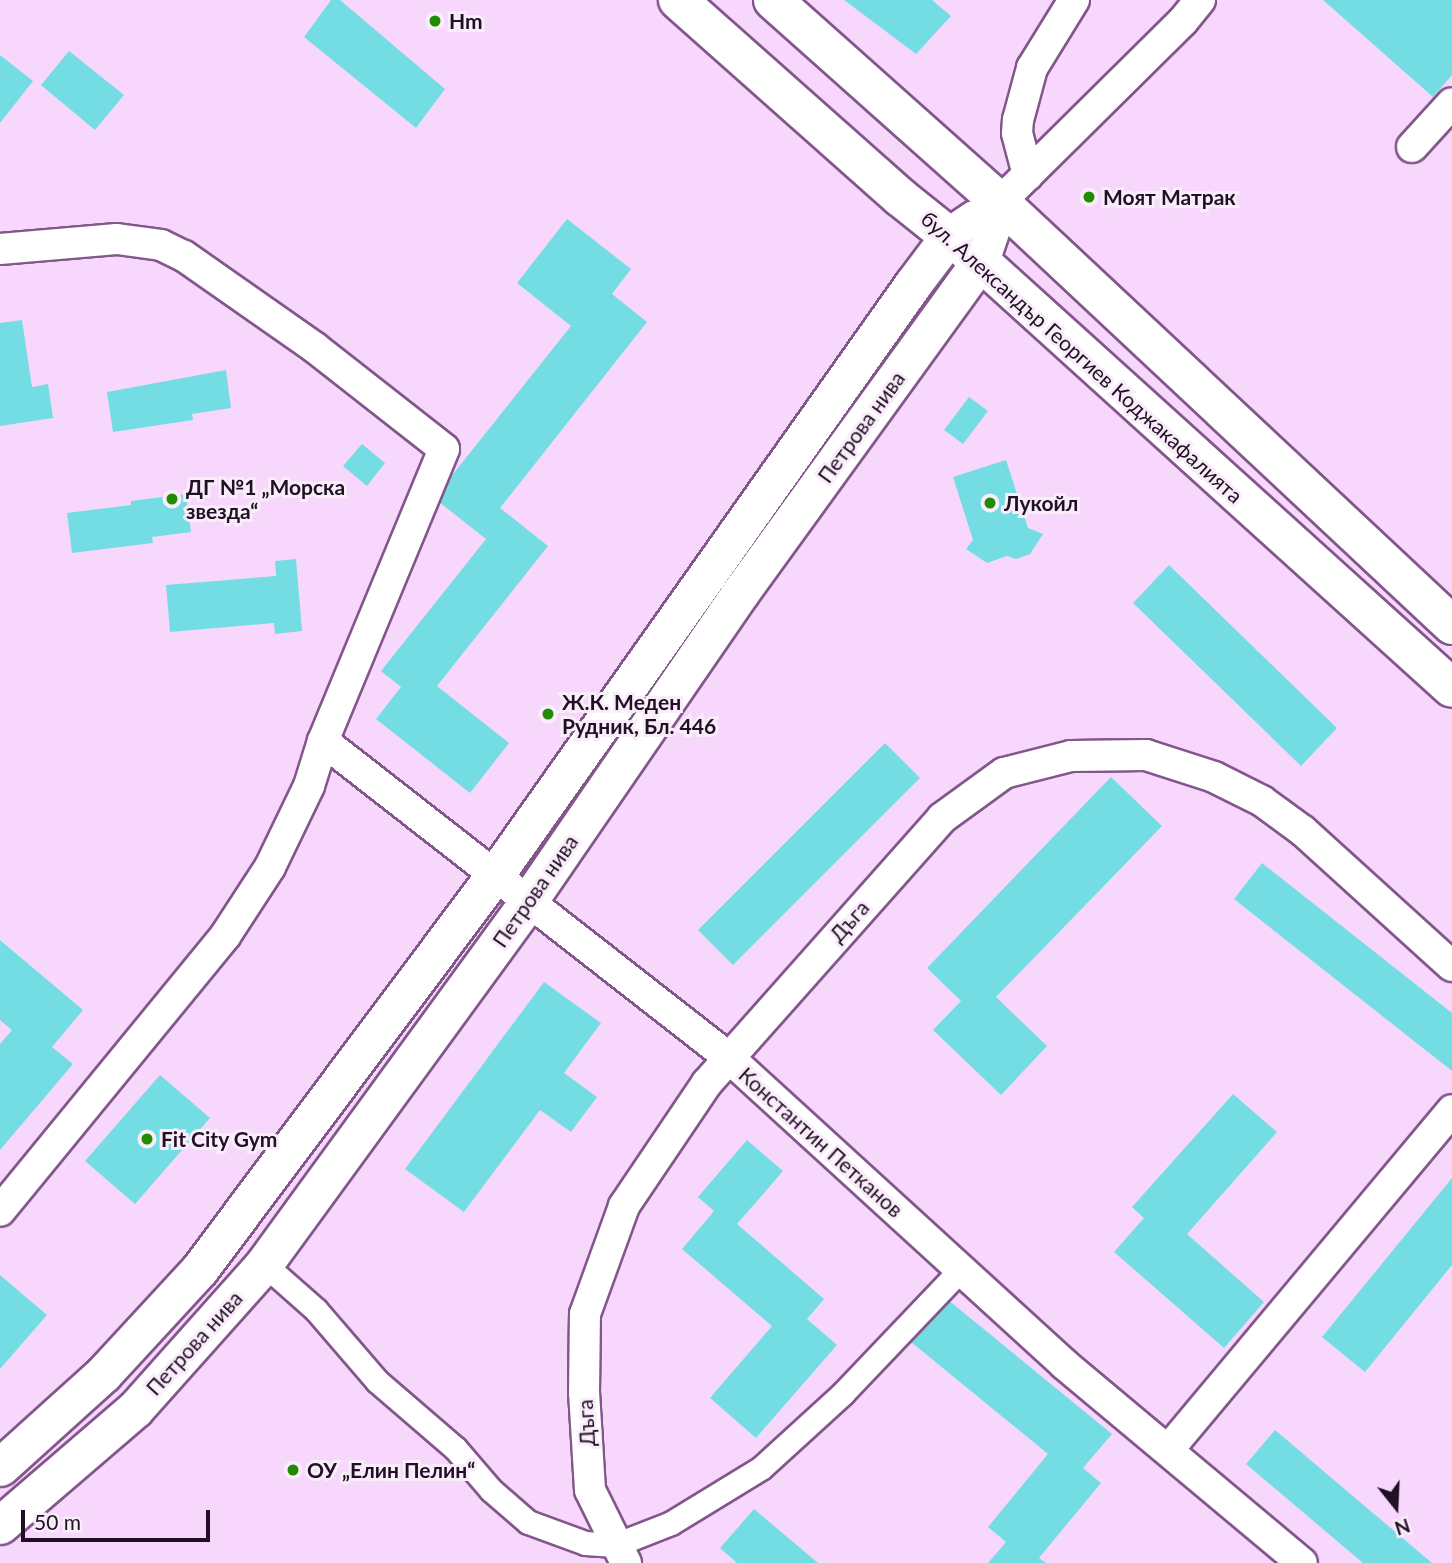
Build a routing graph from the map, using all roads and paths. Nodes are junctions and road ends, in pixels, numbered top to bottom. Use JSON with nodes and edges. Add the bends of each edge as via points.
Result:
{"nodes":[{"id":1,"x":678,"y":0,"type":"edge"},
{"id":2,"x":773,"y":0,"type":"edge"},
{"id":3,"x":1074,"y":0,"type":"edge"},
{"id":4,"x":1200,"y":0,"type":"edge"},
{"id":5,"x":1452,"y":103,"type":"edge"},
{"id":6,"x":1412,"y":147,"type":"dead end"},
{"id":7,"x":1028,"y":175,"type":"junction"},
{"id":8,"x":1000,"y":202,"type":"junction"},
{"id":9,"x":948,"y":236,"type":"junction"},
{"id":10,"x":0,"y":249,"type":"edge"},
{"id":11,"x":980,"y":261,"type":"junction"},
{"id":12,"x":1452,"y":625,"type":"edge"},
{"id":13,"x":1452,"y":688,"type":"edge"},
{"id":14,"x":323,"y":741,"type":"junction"},
{"id":15,"x":495,"y":875,"type":"junction"},
{"id":16,"x":529,"y":900,"type":"junction"},
{"id":17,"x":1452,"y":966,"type":"edge"},
{"id":18,"x":728,"y":1057,"type":"junction"},
{"id":19,"x":1452,"y":1110,"type":"edge"},
{"id":20,"x":0,"y":1210,"type":"edge"},
{"id":21,"x":264,"y":1264,"type":"junction"},
{"id":22,"x":961,"y":1269,"type":"junction"},
{"id":23,"x":1168,"y":1450,"type":"junction"},
{"id":24,"x":0,"y":1467,"type":"edge"},
{"id":25,"x":0,"y":1525,"type":"edge"},
{"id":26,"x":621,"y":1554,"type":"edge"},
{"id":27,"x":1302,"y":1563,"type":"edge"}],
"edges":[{"from":1,"to":9,"type":"main road","name":"бул. Александър Георгиев Коджакафалията"},
{"from":2,"to":8,"type":"main road"},
{"from":3,"to":7,"type":"street","via":[[1032,68],[1025,94],[1017,133]]},
{"from":4,"to":7,"type":"street","name":"Петрова нива"},
{"from":5,"to":6,"type":"street"},
{"from":7,"to":8,"type":"street","name":"Петрова нива"},
{"from":8,"to":9,"type":"street","name":"Петрова нива"},
{"from":8,"to":11,"type":"street","name":"Петрова нива"},
{"from":8,"to":12,"type":"main road"},
{"from":9,"to":11,"type":"main road","name":"бул. Александър Георгиев Коджакафалията"},
{"from":9,"to":15,"type":"street","name":"Петрова нива"},
{"from":10,"to":14,"type":"street","via":[[117,239],[161,246],[184,256],[314,347],[444,449]]},
{"from":11,"to":13,"type":"main road","name":"бул. Александър Георгиев Коджакафалията"},
{"from":11,"to":16,"type":"street","name":"Петрова нива","via":[[740,593]]},
{"from":14,"to":15,"type":"street","name":"Константин Петканов"},
{"from":14,"to":20,"type":"street","via":[[309,786],[270,867],[225,936]]},
{"from":15,"to":16,"type":"street","name":"Константин Петканов"},
{"from":15,"to":24,"type":"street","name":"Петрова нива","via":[[199,1270],[103,1374]]},
{"from":16,"to":18,"type":"street","name":"Константин Петканов"},
{"from":16,"to":21,"type":"street","name":"Петрова нива"},
{"from":17,"to":18,"type":"street","name":"Дъга","via":[[1303,831],[1262,801],[1214,777],[1146,755],[1071,756],[1004,773],[942,818]]},
{"from":18,"to":22,"type":"street","name":"Константин Петканов"},
{"from":18,"to":26,"type":"street","name":"Дъга","via":[[624,1206],[585,1314],[590,1490]]},
{"from":19,"to":23,"type":"street"},
{"from":21,"to":25,"type":"street","name":"Петрова нива","via":[[135,1409]]},
{"from":21,"to":26,"type":"street","via":[[316,1310],[377,1381],[455,1448],[491,1490],[528,1522]]},
{"from":22,"to":23,"type":"street","name":"Константин Петканов","via":[[1064,1364]]},
{"from":22,"to":26,"type":"street","via":[[843,1393],[761,1468]]},
{"from":23,"to":27,"type":"street","name":"Константин Петканов"}]}
